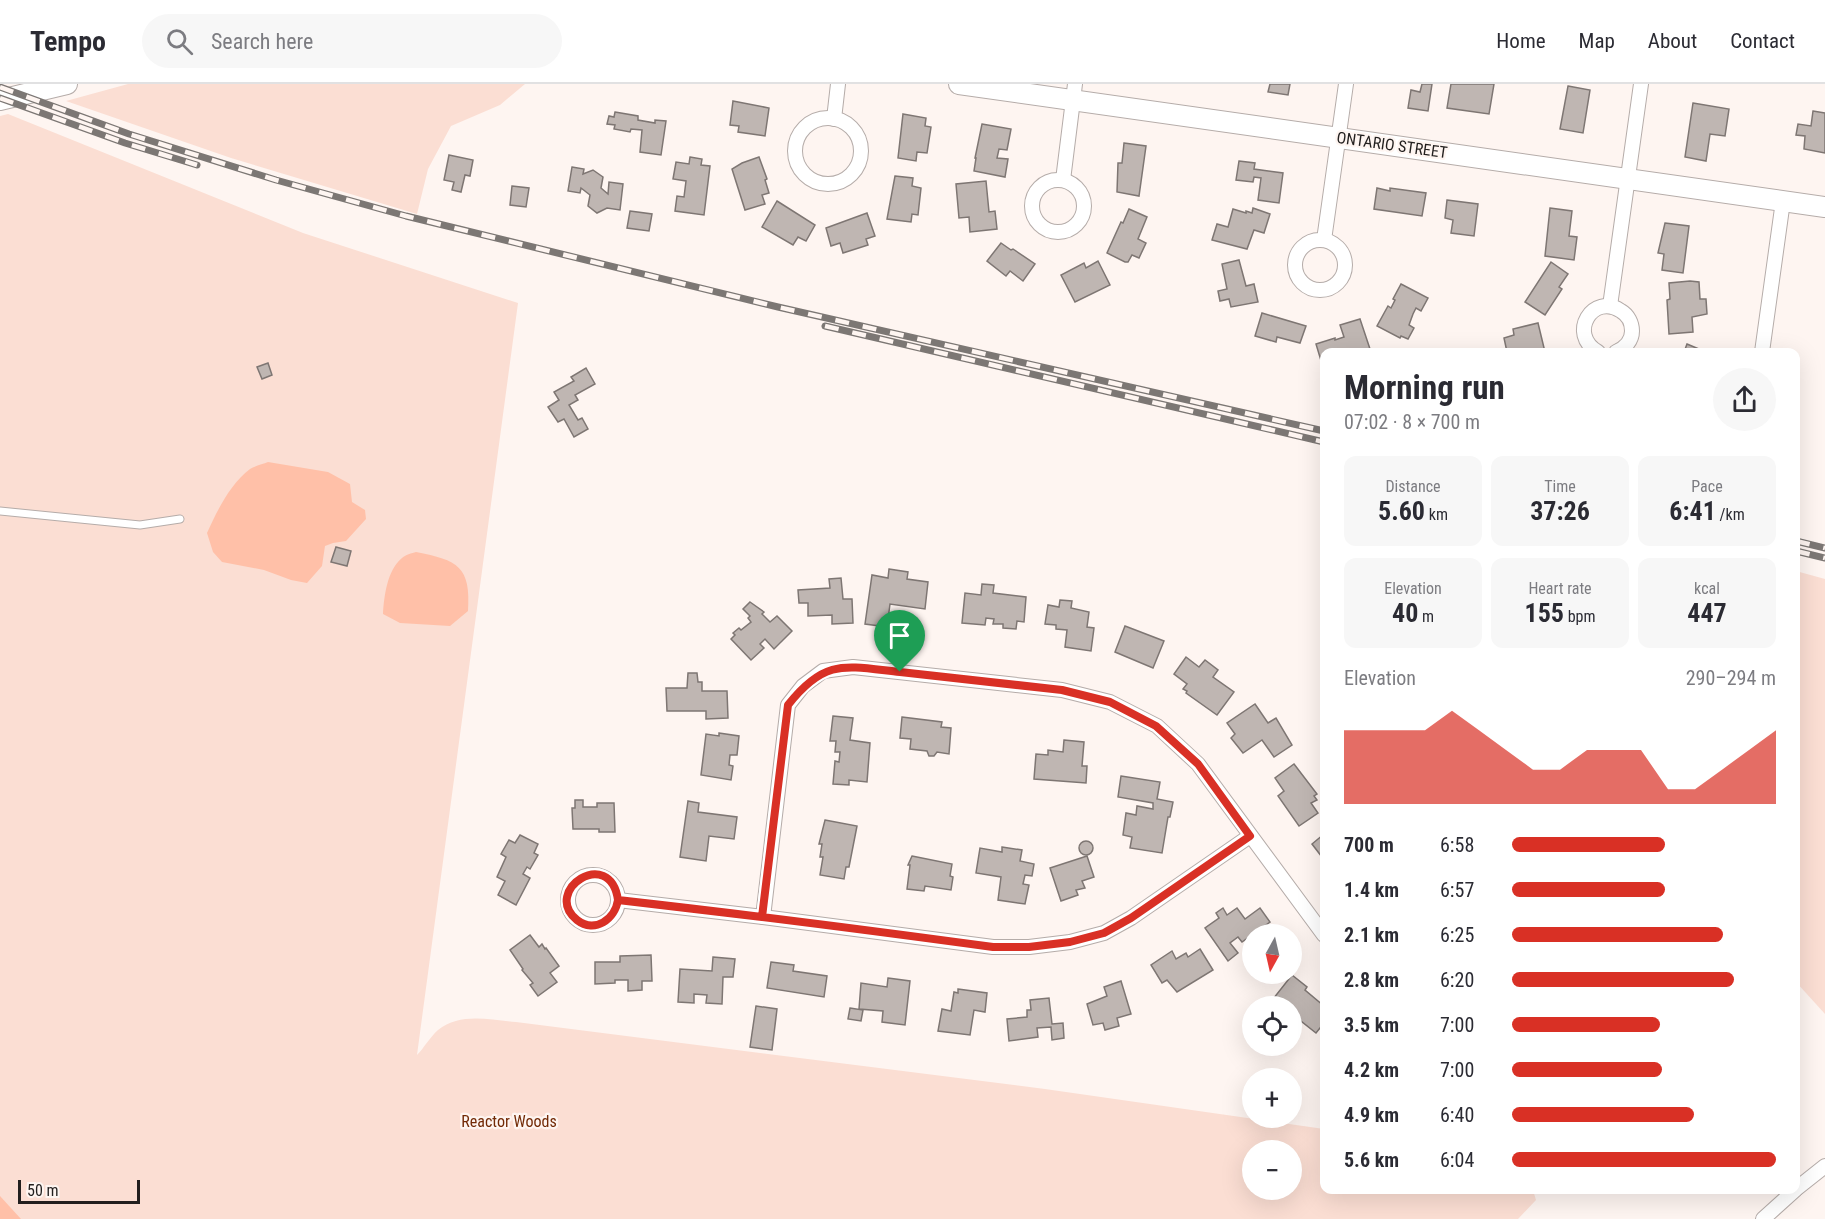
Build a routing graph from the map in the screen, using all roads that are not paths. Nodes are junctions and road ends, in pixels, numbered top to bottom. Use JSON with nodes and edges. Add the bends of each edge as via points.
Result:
{"nodes":[{"id":1,"x":67,"y":84,"type":"edge"},
{"id":2,"x":838,"y":84,"type":"edge"},
{"id":3,"x":958,"y":84,"type":"edge"},
{"id":4,"x":1346,"y":84,"type":"edge"},
{"id":5,"x":1641,"y":84,"type":"edge"},
{"id":6,"x":1074,"y":92,"type":"edge"},
{"id":7,"x":0,"y":100,"type":"edge"},
{"id":8,"x":834,"y":119,"type":"junction"},
{"id":9,"x":1339,"y":137,"type":"junction"},
{"id":10,"x":1629,"y":178,"type":"junction"},
{"id":11,"x":1063,"y":180,"type":"dead end"},
{"id":12,"x":1783,"y":201,"type":"junction"},
{"id":13,"x":1825,"y":207,"type":"edge"},
{"id":14,"x":1324,"y":240,"type":"dead end"},
{"id":15,"x":1610,"y":306,"type":"junction"},
{"id":16,"x":1593,"y":348,"type":"edge"},
{"id":17,"x":1622,"y":348,"type":"edge"},
{"id":18,"x":1763,"y":348,"type":"edge"},
{"id":19,"x":0,"y":511,"type":"edge"},
{"id":20,"x":180,"y":519,"type":"dead end"},
{"id":21,"x":1250,"y":836,"type":"junction"},
{"id":22,"x":618,"y":900,"type":"dead end"},
{"id":23,"x":762,"y":917,"type":"junction"},
{"id":24,"x":1320,"y":930,"type":"edge"},
{"id":25,"x":1825,"y":1166,"type":"edge"},
{"id":26,"x":1800,"y":1183,"type":"edge"},
{"id":27,"x":1788,"y":1194,"type":"edge"},
{"id":28,"x":1763,"y":1219,"type":"edge"}],
"edges":[{"from":1,"to":7,"type":"main road"},
{"from":2,"to":8,"type":"street"},
{"from":3,"to":6,"type":"main road","name":"ONTARIO STREET"},
{"from":4,"to":9,"type":"street"},
{"from":5,"to":10,"type":"street"},
{"from":6,"to":9,"type":"main road","name":"ONTARIO STREET"},
{"from":6,"to":11,"type":"street"},
{"from":8,"to":8,"type":"street","via":[[850,126],[856,134],[861,153],[859,164],[846,179],[816,182],[800,169],[797,139],[811,123]]},
{"from":9,"to":10,"type":"main road","name":"ONTARIO STREET"},
{"from":9,"to":14,"type":"street"},
{"from":10,"to":12,"type":"main road","name":"ONTARIO STREET"},
{"from":10,"to":15,"type":"street"},
{"from":12,"to":13,"type":"main road","name":"ONTARIO STREET"},
{"from":12,"to":18,"type":"street"},
{"from":15,"to":16,"type":"street","via":[[1595,309],[1585,320],[1587,343]]},
{"from":15,"to":17,"type":"street","via":[[1625,314],[1632,328],[1628,344]]},
{"from":19,"to":20,"type":"lane","via":[[140,525]]},
{"from":21,"to":23,"type":"street","via":[[1131,918],[1104,933],[1070,942],[993,947]]},
{"from":21,"to":23,"type":"street","via":[[1198,764],[1156,726],[1110,702],[1062,690],[853,667],[823,671],[803,686],[788,705]]},
{"from":21,"to":24,"type":"street"},
{"from":22,"to":23,"type":"street"},
{"from":25,"to":26,"type":"street"},
{"from":27,"to":28,"type":"street"}]}
